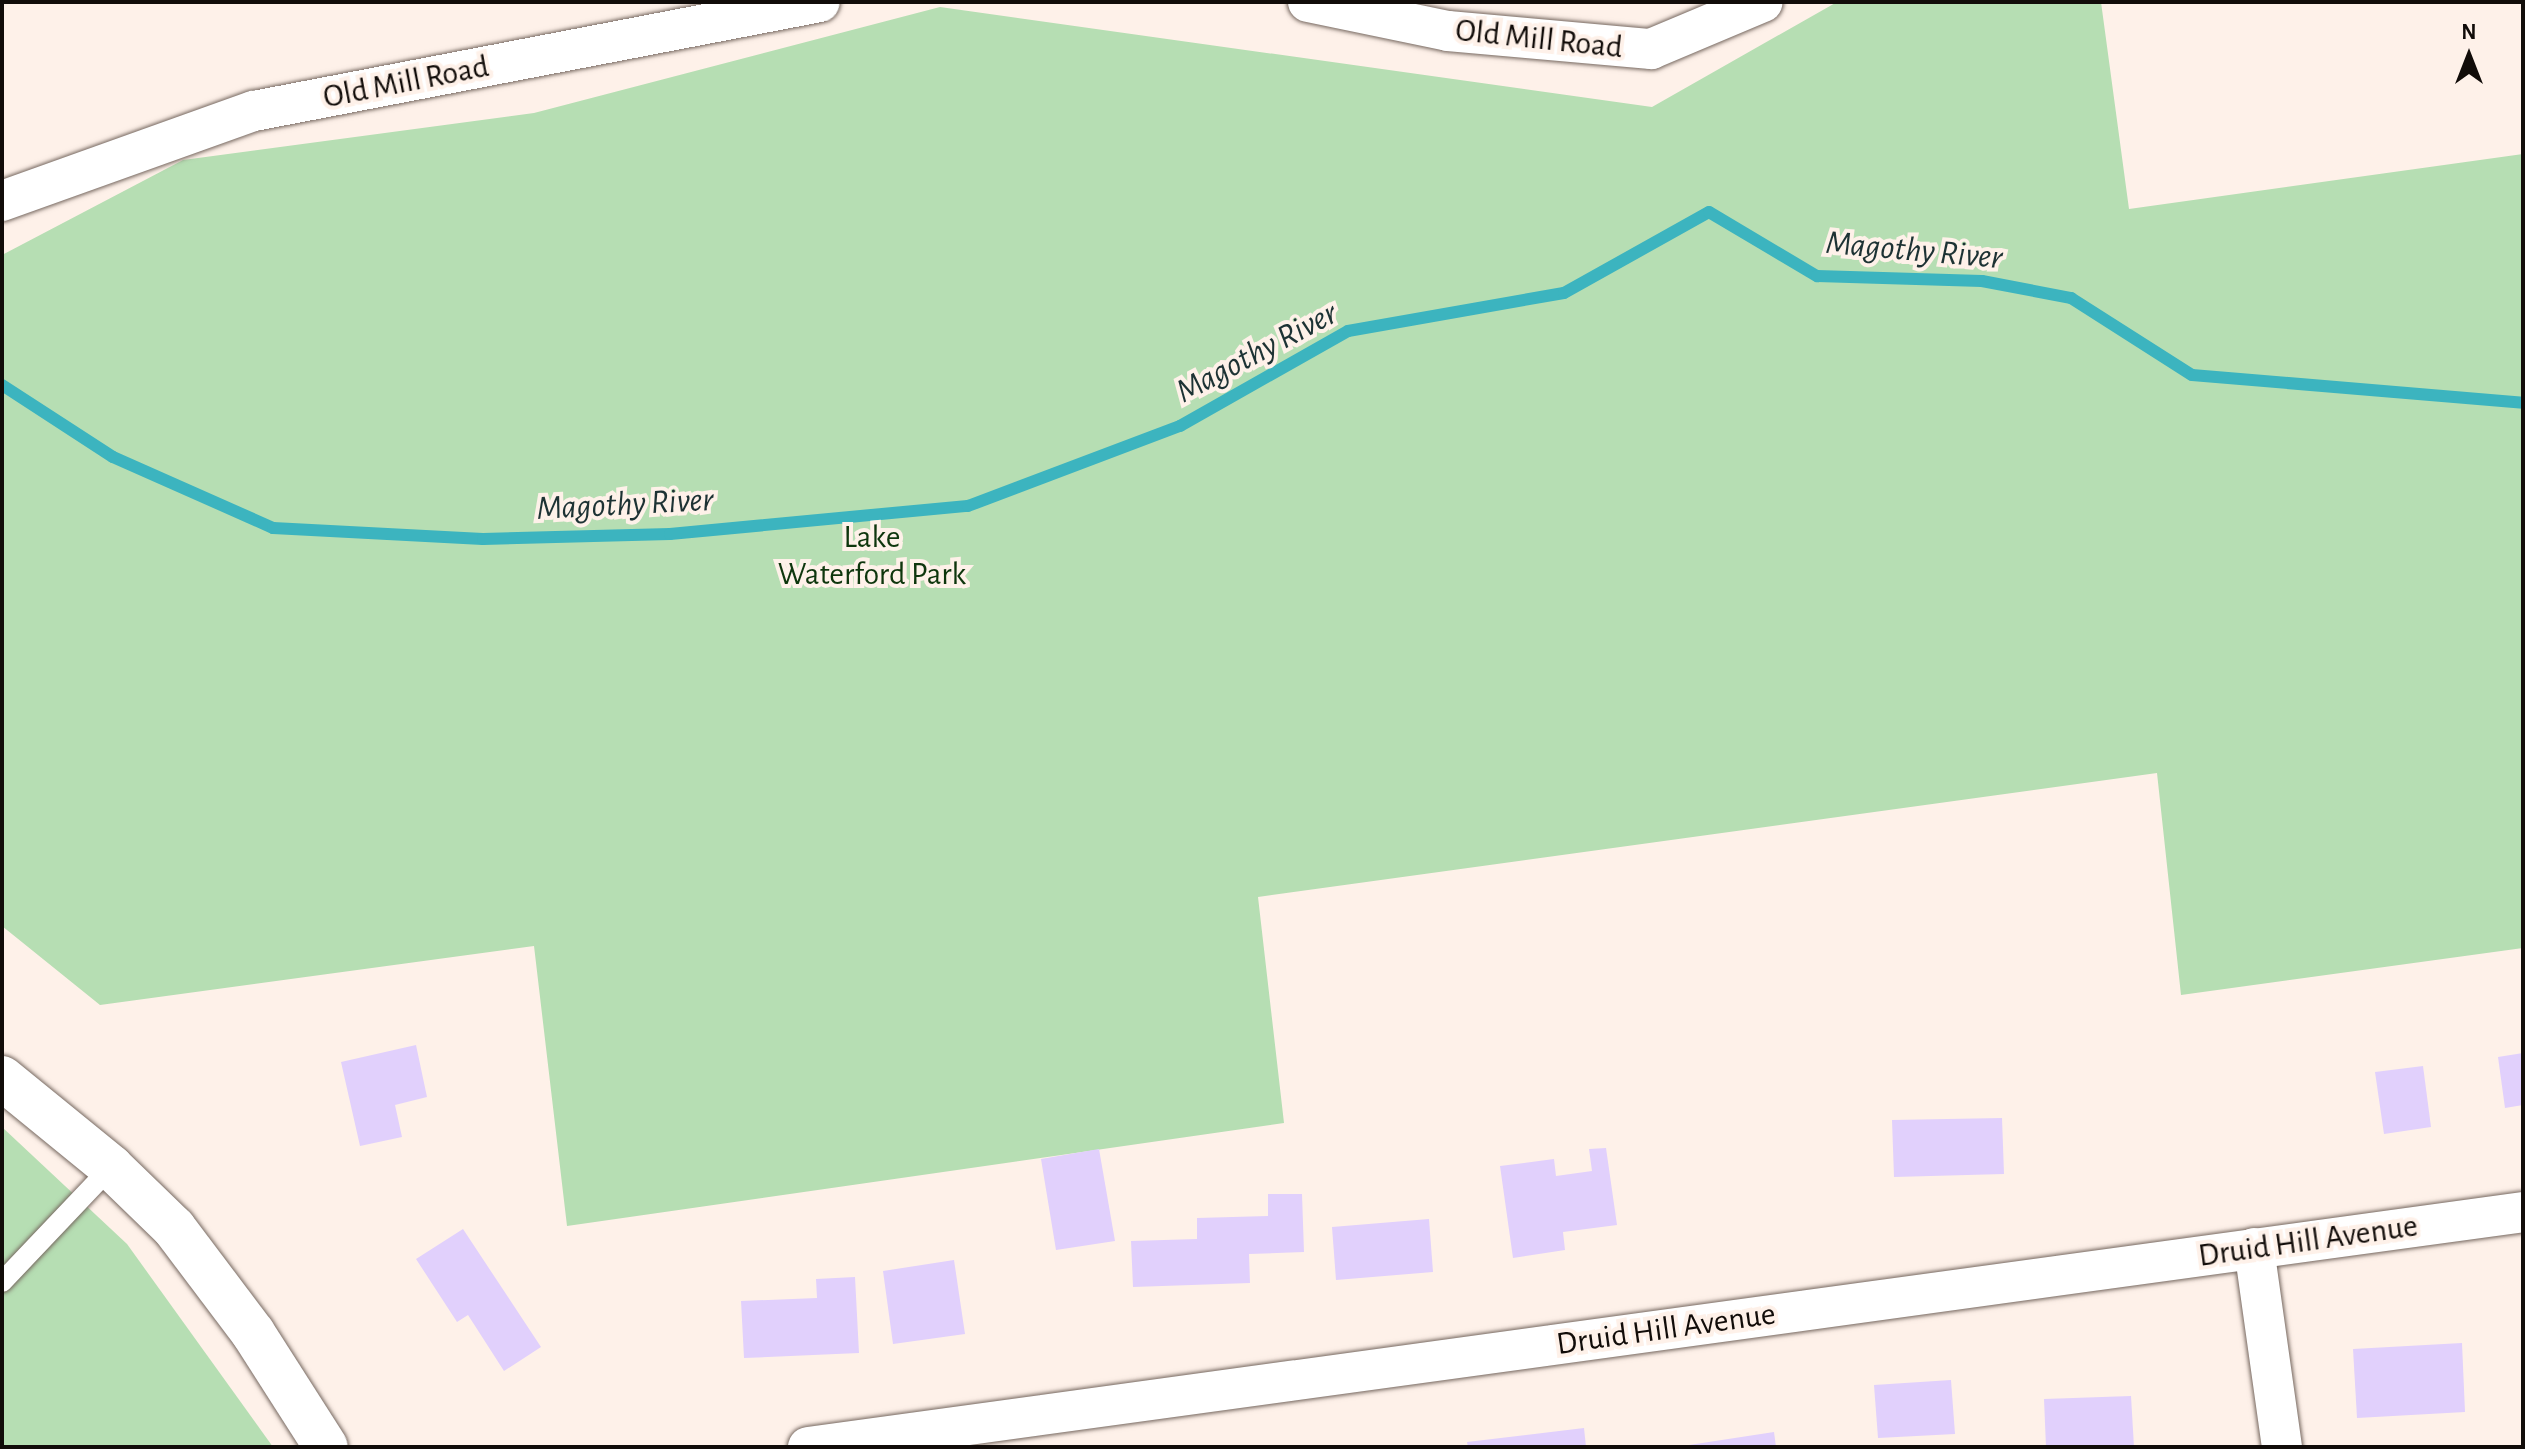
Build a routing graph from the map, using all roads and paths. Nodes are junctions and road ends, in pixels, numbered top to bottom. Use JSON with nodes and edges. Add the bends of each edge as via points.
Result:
{"nodes":[{"id":1,"x":820,"y":2,"type":"edge"},
{"id":2,"x":1308,"y":2,"type":"edge"},
{"id":3,"x":1763,"y":2,"type":"edge"},
{"id":4,"x":2,"y":201,"type":"edge"},
{"id":5,"x":2,"y":1078,"type":"edge"},
{"id":6,"x":111,"y":1167,"type":"junction"},
{"id":7,"x":2523,"y":1212,"type":"edge"},
{"id":8,"x":2254,"y":1248,"type":"junction"},
{"id":9,"x":2,"y":1282,"type":"edge"},
{"id":10,"x":326,"y":1447,"type":"edge"},
{"id":11,"x":808,"y":1447,"type":"edge"},
{"id":12,"x":2282,"y":1447,"type":"edge"}],
"edges":[{"from":1,"to":4,"type":"street","name":"Old Mill Road","via":[[254,111]]},
{"from":2,"to":3,"type":"street","name":"Old Mill Road","via":[[1448,31],[1651,49]]},
{"from":5,"to":6,"type":"main road"},
{"from":6,"to":9,"type":"lane"},
{"from":6,"to":10,"type":"main road","via":[[196,1255]]},
{"from":7,"to":8,"type":"street","name":"Druid Hill Avenue"},
{"from":8,"to":11,"type":"street","name":"Druid Hill Avenue"},
{"from":8,"to":12,"type":"street"}]}
